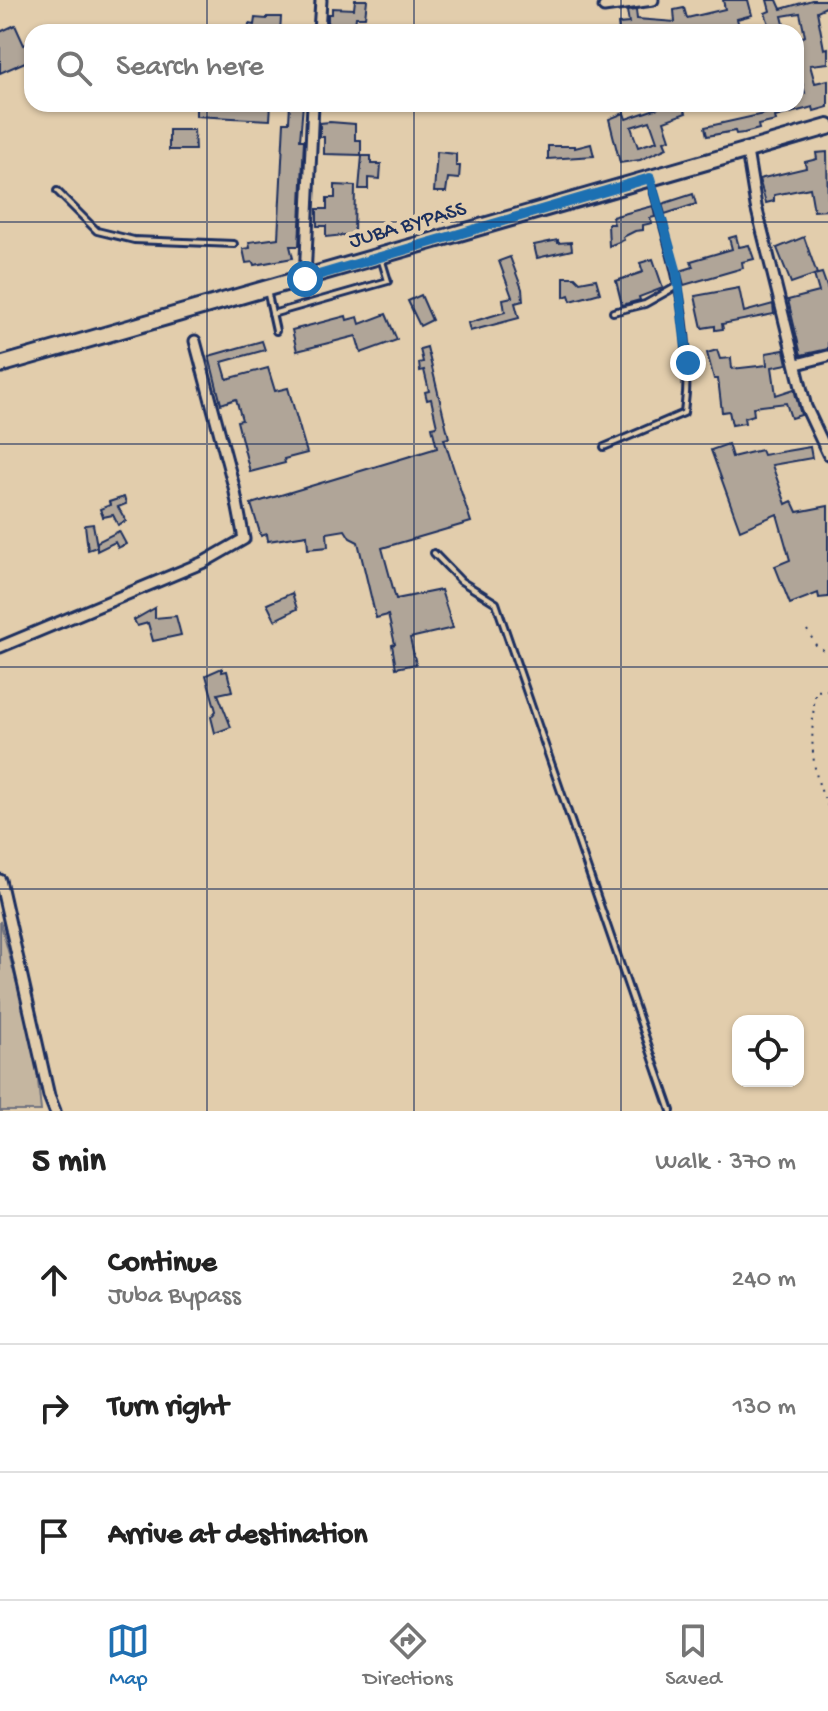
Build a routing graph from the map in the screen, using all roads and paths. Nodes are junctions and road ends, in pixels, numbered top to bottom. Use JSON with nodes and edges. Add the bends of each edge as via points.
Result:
{"nodes":[{"id":1,"x":321,"y":0,"type":"edge"},
{"id":2,"x":653,"y":0,"type":"edge"},
{"id":3,"x":604,"y":7,"type":"dead end"},
{"id":4,"x":320,"y":24,"type":"edge"},
{"id":5,"x":313,"y":112,"type":"edge"},
{"id":6,"x":828,"y":127,"type":"edge"},
{"id":7,"x":747,"y":151,"type":"junction"},
{"id":8,"x":650,"y":178,"type":"junction"},
{"id":9,"x":57,"y":191,"type":"dead end"},
{"id":10,"x":234,"y":244,"type":"dead end"},
{"id":11,"x":381,"y":257,"type":"junction"},
{"id":12,"x":305,"y":279,"type":"junction"},
{"id":13,"x":679,"y":285,"type":"junction"},
{"id":14,"x":267,"y":290,"type":"junction"},
{"id":15,"x":613,"y":312,"type":"dead end"},
{"id":16,"x":272,"y":314,"type":"junction"},
{"id":17,"x":276,"y":331,"type":"dead end"},
{"id":18,"x":195,"y":341,"type":"dead end"},
{"id":19,"x":828,"y":356,"type":"edge"},
{"id":20,"x":797,"y":364,"type":"junction"},
{"id":21,"x":0,"y":365,"type":"edge"},
{"id":22,"x":604,"y":447,"type":"dead end"},
{"id":23,"x":828,"y":454,"type":"edge"},
{"id":24,"x":434,"y":553,"type":"dead end"},
{"id":25,"x":807,"y":630,"type":"dead end"},
{"id":26,"x":0,"y":647,"type":"edge"},
{"id":27,"x":828,"y":653,"type":"edge"},
{"id":28,"x":828,"y":690,"type":"edge"},
{"id":29,"x":828,"y":806,"type":"edge"},
{"id":30,"x":0,"y":880,"type":"edge"},
{"id":31,"x":55,"y":1111,"type":"edge"},
{"id":32,"x":671,"y":1111,"type":"edge"}],
"edges":[{"from":1,"to":4,"type":"street"},
{"from":2,"to":3,"type":"street"},
{"from":5,"to":12,"type":"street"},
{"from":6,"to":7,"type":"main road","name":"JUBA BYPASS"},
{"from":7,"to":8,"type":"main road","name":"JUBA BYPASS"},
{"from":7,"to":20,"type":"street"},
{"from":8,"to":11,"type":"main road","name":"JUBA BYPASS"},
{"from":8,"to":13,"type":"lane"},
{"from":9,"to":10,"type":"lane","via":[[97,231],[134,240]]},
{"from":11,"to":12,"type":"main road","name":"JUBA BYPASS"},
{"from":11,"to":16,"type":"lane","via":[[388,281]]},
{"from":12,"to":14,"type":"main road","name":"JUBA BYPASS"},
{"from":13,"to":15,"type":"lane","via":[[645,304]]},
{"from":13,"to":22,"type":"lane","via":[[688,363],[684,413]]},
{"from":14,"to":16,"type":"lane"},
{"from":14,"to":21,"type":"main road","name":"JUBA BYPASS"},
{"from":16,"to":17,"type":"lane"},
{"from":18,"to":26,"type":"street","via":[[244,539],[204,562]]},
{"from":19,"to":20,"type":"street"},
{"from":20,"to":23,"type":"street","via":[[806,407]]},
{"from":24,"to":32,"type":"lane","via":[[461,581],[496,603]]},
{"from":25,"to":27,"type":"path"},
{"from":28,"to":29,"type":"path","via":[[815,694],[812,744],[813,768]]},
{"from":30,"to":31,"type":"street"}]}
